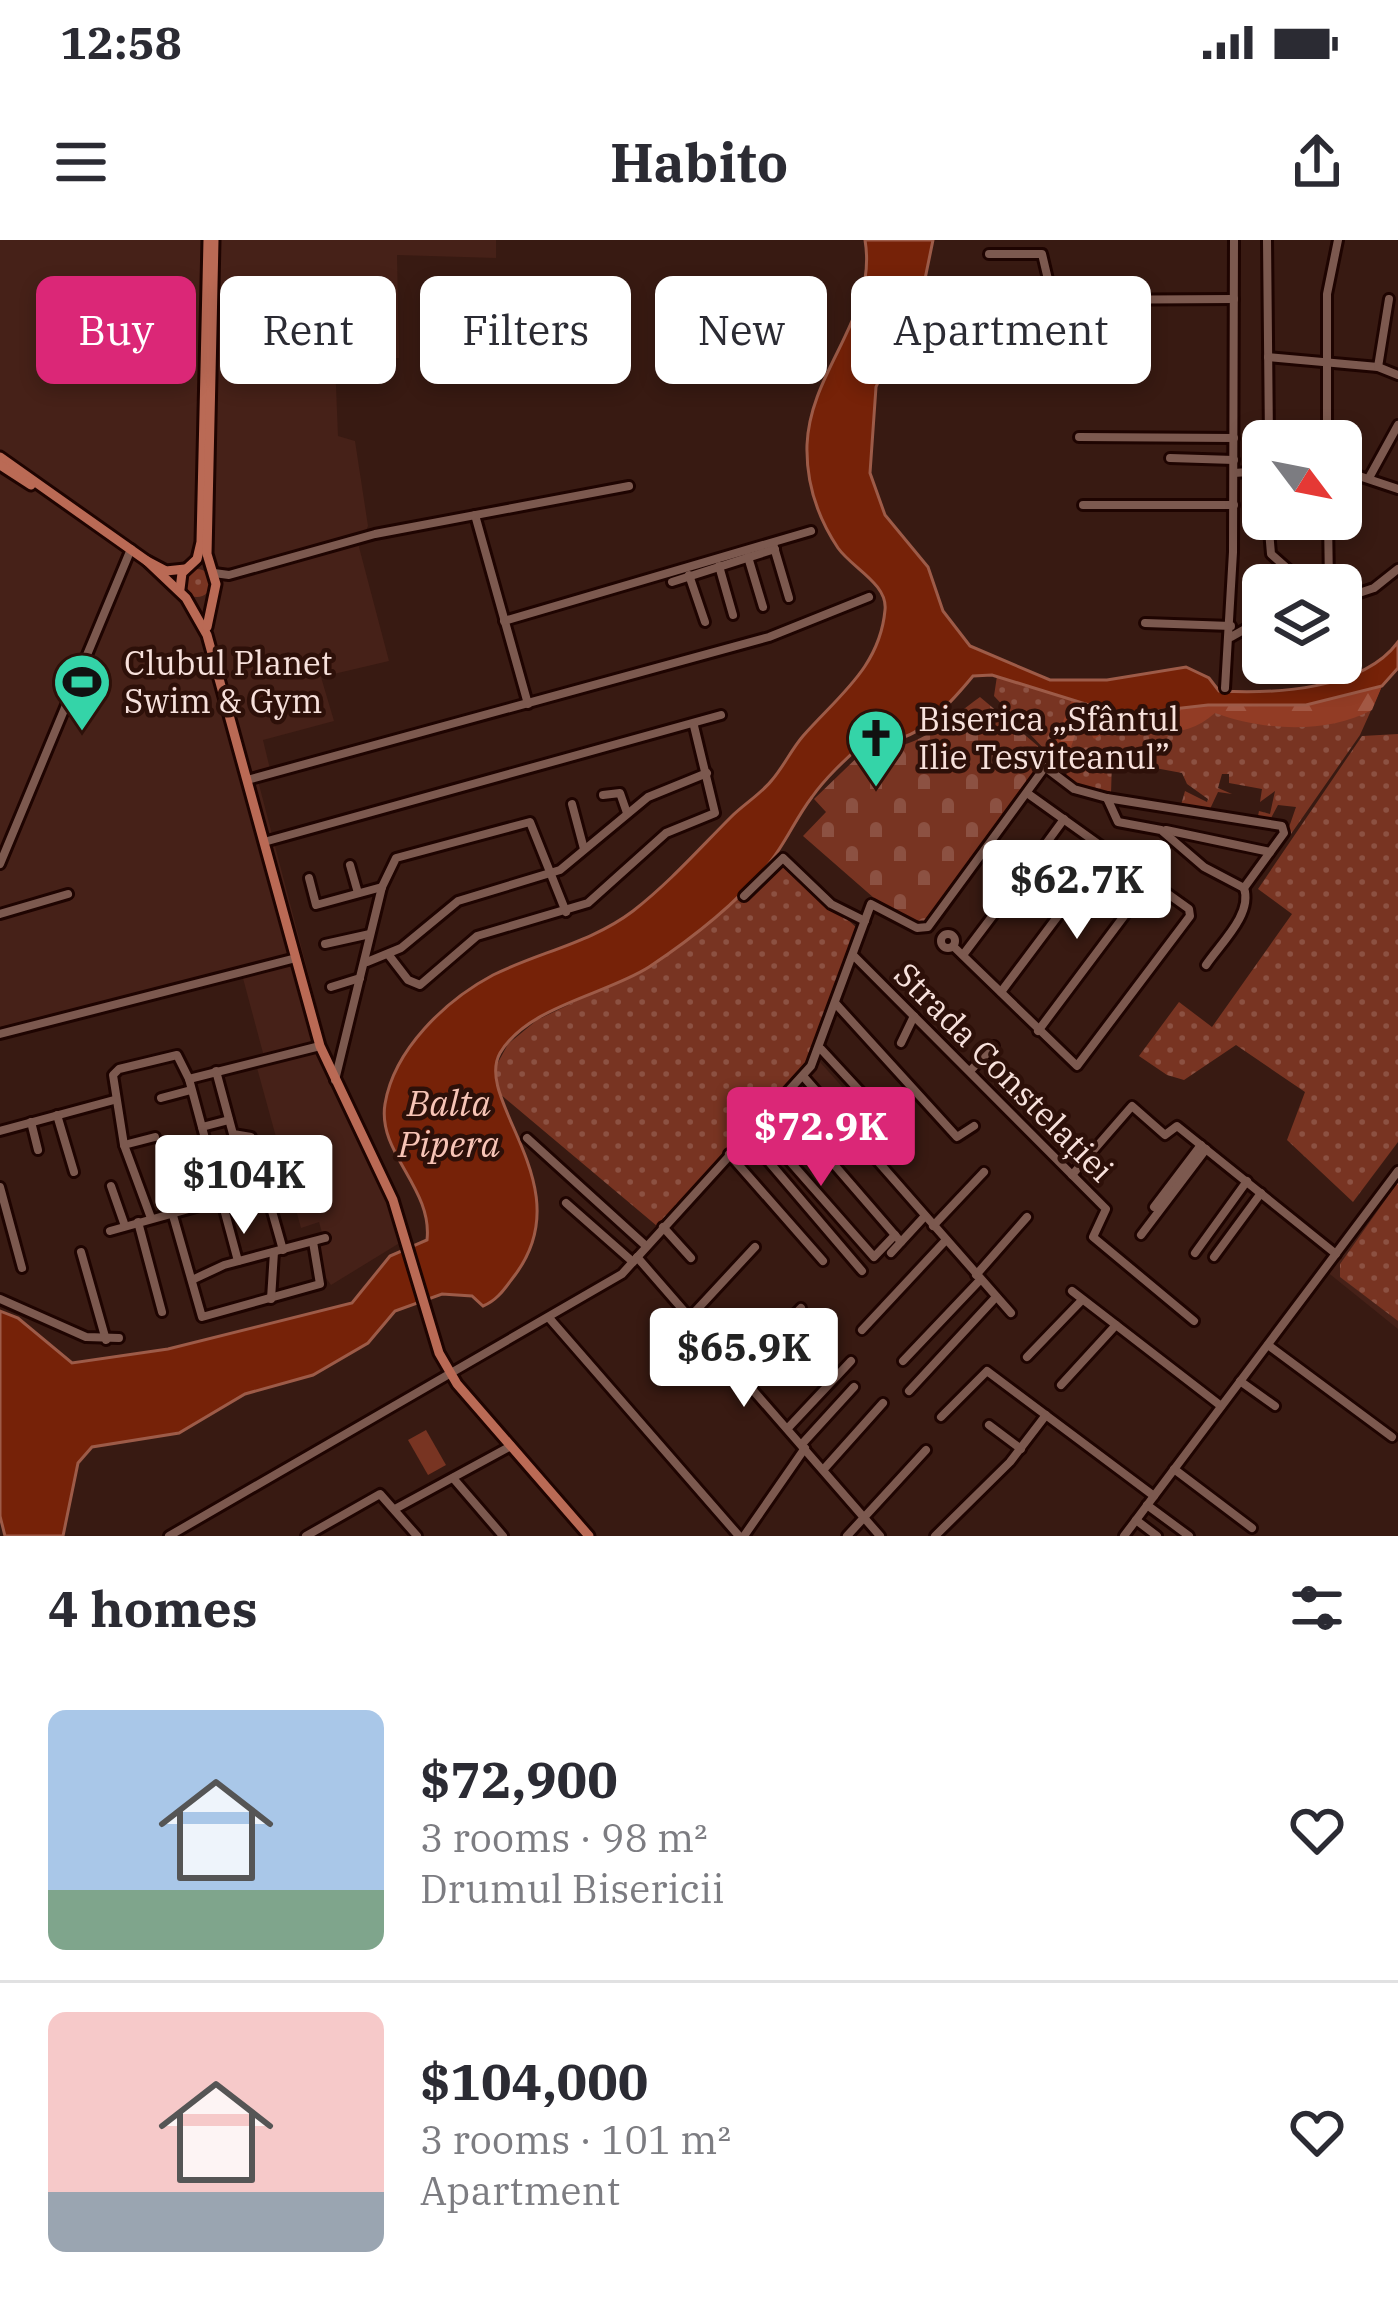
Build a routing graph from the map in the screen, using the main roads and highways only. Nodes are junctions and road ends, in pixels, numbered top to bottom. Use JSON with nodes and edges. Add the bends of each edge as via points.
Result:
{"nodes":[{"id":1,"x":211,"y":240,"type":"edge"},
{"id":2,"x":0,"y":461,"type":"edge"},
{"id":3,"x":147,"y":561,"type":"junction"},
{"id":4,"x":188,"y":566,"type":"junction"},
{"id":5,"x":212,"y":571,"type":"junction"},
{"id":6,"x":213,"y":592,"type":"junction"},
{"id":7,"x":184,"y":596,"type":"junction"},
{"id":8,"x":207,"y":634,"type":"junction"},
{"id":9,"x":590,"y":1536,"type":"edge"}],
"edges":[{"from":1,"to":4,"type":"main road","via":[[201,542]]},
{"from":1,"to":5,"type":"main road"},
{"from":2,"to":3,"type":"main road"},
{"from":3,"to":4,"type":"main road","via":[[166,571]]},
{"from":3,"to":7,"type":"main road"},
{"from":4,"to":5,"type":"main road"},
{"from":4,"to":7,"type":"main road","via":[[179,584]]},
{"from":5,"to":6,"type":"main road"},
{"from":6,"to":7,"type":"main road","via":[[202,601]]},
{"from":6,"to":8,"type":"main road"},
{"from":7,"to":8,"type":"main road"},
{"from":8,"to":9,"type":"main road","via":[[320,1046],[392,1200],[451,1375]]}]}
